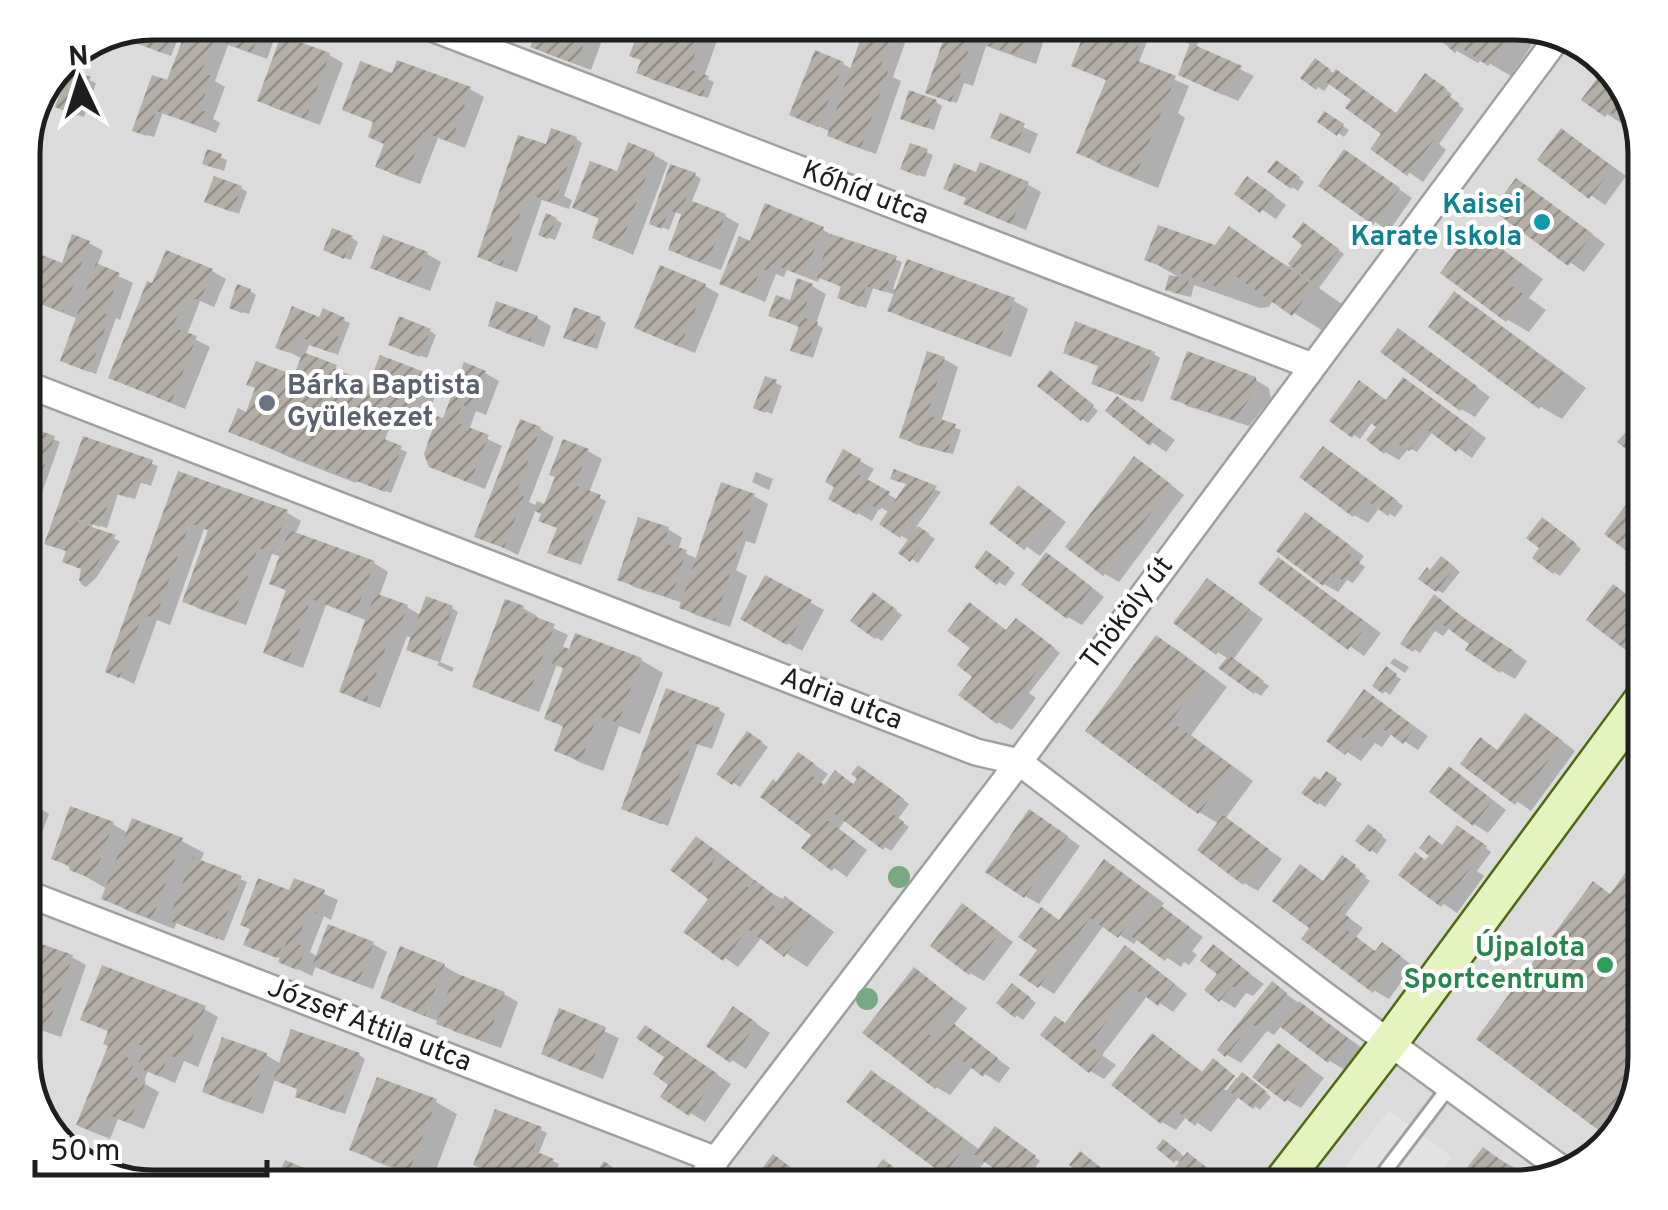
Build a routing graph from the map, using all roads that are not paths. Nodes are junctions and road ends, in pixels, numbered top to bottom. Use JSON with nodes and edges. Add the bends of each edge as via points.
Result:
{"nodes":[{"id":1,"x":466,"y":40,"type":"edge"},
{"id":2,"x":1551,"y":46,"type":"edge"},
{"id":3,"x":1312,"y":366,"type":"junction"},
{"id":4,"x":40,"y":390,"type":"edge"},
{"id":5,"x":1628,"y":720,"type":"edge"},
{"id":6,"x":1018,"y":762,"type":"junction"},
{"id":7,"x":40,"y":899,"type":"edge"},
{"id":8,"x":1390,"y":1042,"type":"junction"},
{"id":9,"x":1449,"y":1087,"type":"junction"},
{"id":10,"x":716,"y":1160,"type":"junction"},
{"id":11,"x":1554,"y":1162,"type":"edge"},
{"id":12,"x":708,"y":1170,"type":"edge"},
{"id":13,"x":1292,"y":1170,"type":"edge"},
{"id":14,"x":1387,"y":1170,"type":"edge"}],
"edges":[{"from":1,"to":3,"type":"street","name":"Kőhíd utca"},
{"from":2,"to":3,"type":"street","name":"Thököly út"},
{"from":3,"to":6,"type":"street","name":"Thököly út"},
{"from":4,"to":6,"type":"street","name":"Adria utca","via":[[976,752]]},
{"from":5,"to":8,"type":"main road"},
{"from":6,"to":8,"type":"street","name":"Adria utca"},
{"from":6,"to":10,"type":"street","name":"Thököly út"},
{"from":7,"to":10,"type":"street","name":"József Attila utca"},
{"from":8,"to":9,"type":"street","name":"Adria utca"},
{"from":8,"to":13,"type":"main road"},
{"from":9,"to":11,"type":"street","name":"Adria utca"},
{"from":9,"to":14,"type":"lane"},
{"from":10,"to":12,"type":"street","name":"Thököly út"}]}
